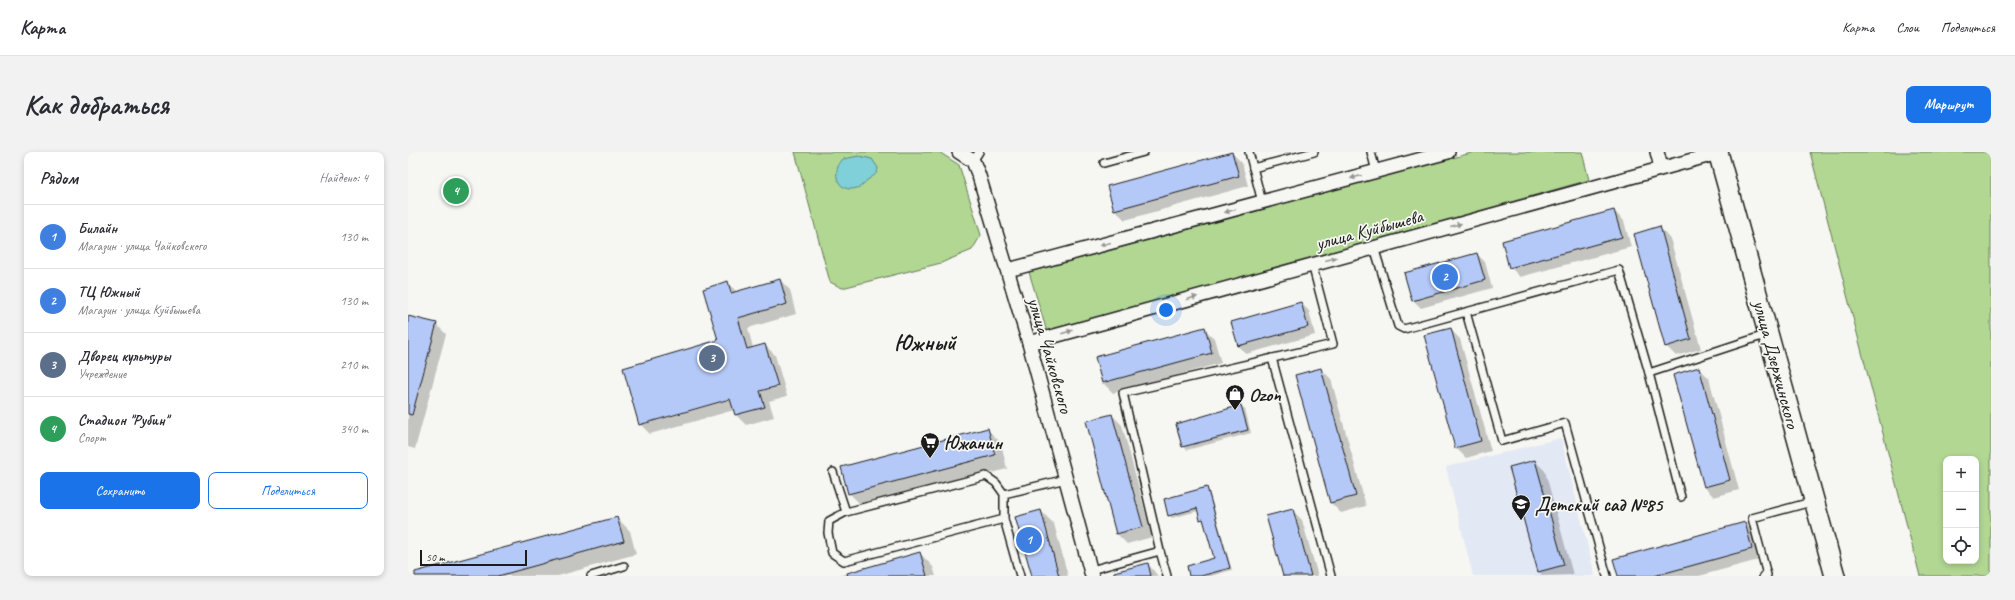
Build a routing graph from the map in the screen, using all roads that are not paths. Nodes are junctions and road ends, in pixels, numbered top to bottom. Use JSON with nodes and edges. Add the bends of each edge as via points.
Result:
{"nodes":[{"id":1,"x":959,"y":152,"type":"edge"},
{"id":2,"x":1144,"y":152,"type":"edge"},
{"id":3,"x":1249,"y":152,"type":"edge"},
{"id":4,"x":1314,"y":152,"type":"edge"},
{"id":5,"x":1371,"y":152,"type":"edge"},
{"id":6,"x":1448,"y":152,"type":"edge"},
{"id":7,"x":1657,"y":152,"type":"edge"},
{"id":8,"x":1718,"y":152,"type":"edge"},
{"id":9,"x":976,"y":156,"type":"edge"},
{"id":10,"x":1104,"y":163,"type":"dead end"},
{"id":11,"x":1661,"y":167,"type":"junction"},
{"id":12,"x":1253,"y":168,"type":"junction"},
{"id":13,"x":1376,"y":171,"type":"junction"},
{"id":14,"x":1262,"y":202,"type":"junction"},
{"id":15,"x":1374,"y":248,"type":"junction"},
{"id":16,"x":1312,"y":264,"type":"junction"},
{"id":17,"x":1008,"y":270,"type":"junction"},
{"id":18,"x":1466,"y":312,"type":"junction"},
{"id":19,"x":1768,"y":334,"type":"junction"},
{"id":20,"x":1029,"y":343,"type":"junction"},
{"id":21,"x":1272,"y":358,"type":"junction"},
{"id":22,"x":1649,"y":373,"type":"junction"},
{"id":23,"x":833,"y":472,"type":"dead end"},
{"id":24,"x":1066,"y":479,"type":"junction"},
{"id":25,"x":1004,"y":494,"type":"junction"},
{"id":26,"x":1681,"y":497,"type":"dead end"},
{"id":27,"x":1815,"y":501,"type":"junction"},
{"id":28,"x":846,"y":512,"type":"junction"},
{"id":29,"x":1004,"y":519,"type":"junction"},
{"id":30,"x":1160,"y":551,"type":"junction"},
{"id":31,"x":624,"y":566,"type":"dead end"},
{"id":32,"x":1091,"y":573,"type":"edge"},
{"id":33,"x":592,"y":576,"type":"edge"},
{"id":34,"x":1020,"y":576,"type":"edge"},
{"id":35,"x":1167,"y":576,"type":"edge"},
{"id":36,"x":1331,"y":576,"type":"edge"},
{"id":37,"x":1607,"y":576,"type":"edge"},
{"id":38,"x":1763,"y":576,"type":"edge"},
{"id":39,"x":1835,"y":576,"type":"edge"}],
"edges":[{"from":1,"to":9,"type":"street","name":"улица Чайковского"},
{"from":2,"to":10,"type":"lane"},
{"from":3,"to":12,"type":"lane"},
{"from":4,"to":12,"type":"lane"},
{"from":5,"to":13,"type":"lane"},
{"from":6,"to":13,"type":"street"},
{"from":7,"to":11,"type":"street"},
{"from":8,"to":11,"type":"street","name":"улица Куйбышева"},
{"from":8,"to":19,"type":"main road","name":"улица Дзержинского"},
{"from":9,"to":17,"type":"street","name":"улица Чайковского","via":[[979,176]]},
{"from":15,"to":11,"type":"street","name":"улица Куйбышева","one_way":true},
{"from":12,"to":14,"type":"lane"},
{"from":13,"to":14,"type":"street","one_way":true},
{"from":14,"to":17,"type":"street","one_way":true},
{"from":16,"to":15,"type":"street","name":"улица Куйбышева","one_way":true},
{"from":15,"to":18,"type":"lane","via":[[1398,326],[1404,329]]},
{"from":20,"to":16,"type":"street","name":"улица Куйбышева","one_way":true},
{"from":16,"to":21,"type":"lane","via":[[1333,344]]},
{"from":17,"to":20,"type":"street","name":"улица Чайковского"},
{"from":18,"to":22,"type":"lane","via":[[1619,270]]},
{"from":18,"to":37,"type":"lane","via":[[1502,441],[1565,423]]},
{"from":19,"to":22,"type":"lane"},
{"from":19,"to":27,"type":"main road","name":"улица Дзержинского"},
{"from":20,"to":24,"type":"street","name":"улица Чайковского"},
{"from":21,"to":30,"type":"lane","via":[[1124,393]]},
{"from":21,"to":36,"type":"lane"},
{"from":22,"to":26,"type":"lane"},
{"from":23,"to":28,"type":"lane"},
{"from":24,"to":25,"type":"lane"},
{"from":24,"to":32,"type":"street","name":"улица Чайковского"},
{"from":25,"to":28,"type":"lane","via":[[996,483],[986,476]]},
{"from":25,"to":29,"type":"lane"},
{"from":27,"to":38,"type":"lane","via":[[1752,518],[1767,575]]},
{"from":27,"to":39,"type":"main road","name":"улица Дзержинского"},
{"from":28,"to":29,"type":"lane","via":[[829,521],[828,533],[832,553],[844,561]]},
{"from":29,"to":34,"type":"lane"},
{"from":30,"to":32,"type":"lane"},
{"from":30,"to":35,"type":"lane"},
{"from":31,"to":33,"type":"lane"}]}
